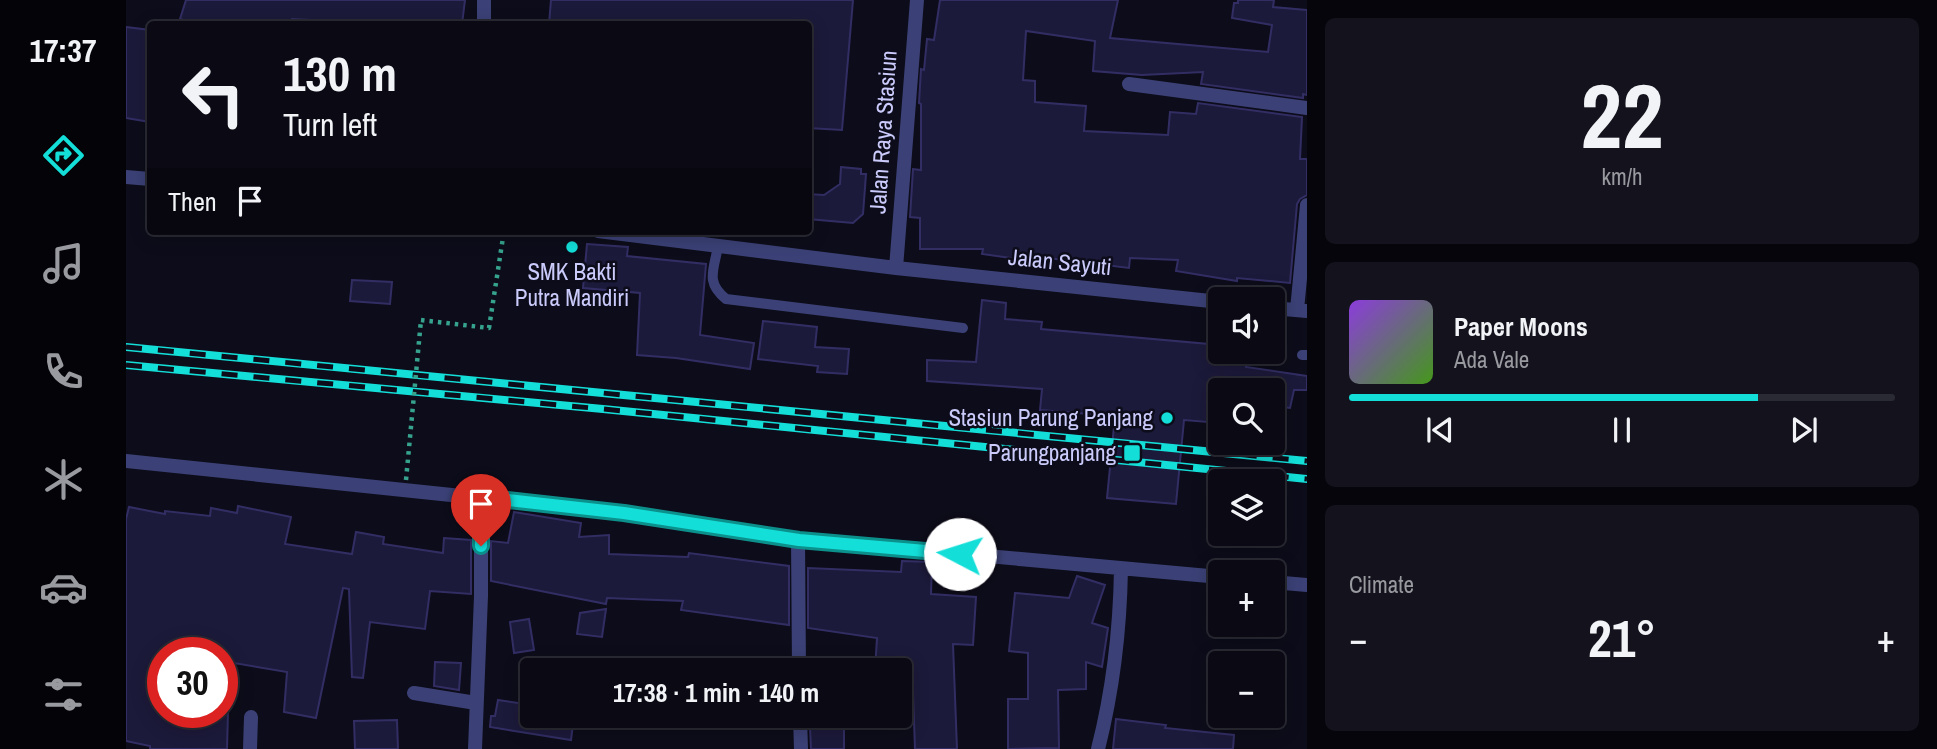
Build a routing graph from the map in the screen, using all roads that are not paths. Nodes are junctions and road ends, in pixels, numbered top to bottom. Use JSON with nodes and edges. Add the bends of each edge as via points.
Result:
{"nodes":[{"id":1,"x":484,"y":0,"type":"edge"},
{"id":2,"x":917,"y":0,"type":"edge"},
{"id":3,"x":484,"y":21,"type":"edge"},
{"id":4,"x":1129,"y":84,"type":"dead end"},
{"id":5,"x":1307,"y":108,"type":"edge"},
{"id":6,"x":126,"y":177,"type":"edge"},
{"id":7,"x":147,"y":179,"type":"edge"},
{"id":8,"x":1307,"y":205,"type":"edge"},
{"id":9,"x":630,"y":235,"type":"edge"},
{"id":10,"x":718,"y":246,"type":"junction"},
{"id":11,"x":896,"y":268,"type":"junction"},
{"id":12,"x":1208,"y":301,"type":"edge"},
{"id":13,"x":1302,"y":311,"type":"edge"},
{"id":14,"x":963,"y":328,"type":"dead end"},
{"id":15,"x":126,"y":461,"type":"edge"},
{"id":16,"x":481,"y":497,"type":"junction"},
{"id":17,"x":799,"y":540,"type":"junction"},
{"id":18,"x":1121,"y":569,"type":"junction"},
{"id":19,"x":1208,"y":577,"type":"edge"},
{"id":20,"x":1285,"y":583,"type":"edge"},
{"id":21,"x":1307,"y":585,"type":"edge"},
{"id":22,"x":799,"y":658,"type":"edge"},
{"id":23,"x":414,"y":693,"type":"dead end"},
{"id":24,"x":476,"y":703,"type":"junction"},
{"id":25,"x":251,"y":717,"type":"dead end"},
{"id":26,"x":800,"y":728,"type":"edge"},
{"id":27,"x":250,"y":749,"type":"edge"},
{"id":28,"x":475,"y":749,"type":"edge"},
{"id":29,"x":801,"y":749,"type":"edge"},
{"id":30,"x":1098,"y":749,"type":"edge"}],
"edges":[{"from":1,"to":3,"type":"street"},
{"from":2,"to":11,"type":"street","name":"Jalan Raya Stasiun"},
{"from":4,"to":5,"type":"street"},
{"from":6,"to":7,"type":"street"},
{"from":8,"to":13,"type":"street"},
{"from":9,"to":10,"type":"street","name":"Jalan Sayuti"},
{"from":10,"to":11,"type":"street","name":"Jalan Sayuti"},
{"from":10,"to":14,"type":"lane","via":[[711,281],[726,299]]},
{"from":11,"to":12,"type":"street","name":"Jalan Sayuti"},
{"from":15,"to":16,"type":"street"},
{"from":16,"to":17,"type":"street"},
{"from":16,"to":24,"type":"street"},
{"from":17,"to":18,"type":"street"},
{"from":17,"to":22,"type":"street"},
{"from":18,"to":19,"type":"street"},
{"from":18,"to":30,"type":"street","via":[[1120,626]]},
{"from":20,"to":21,"type":"street"},
{"from":23,"to":24,"type":"street"},
{"from":24,"to":28,"type":"street"},
{"from":25,"to":27,"type":"street"},
{"from":26,"to":29,"type":"street"}]}
